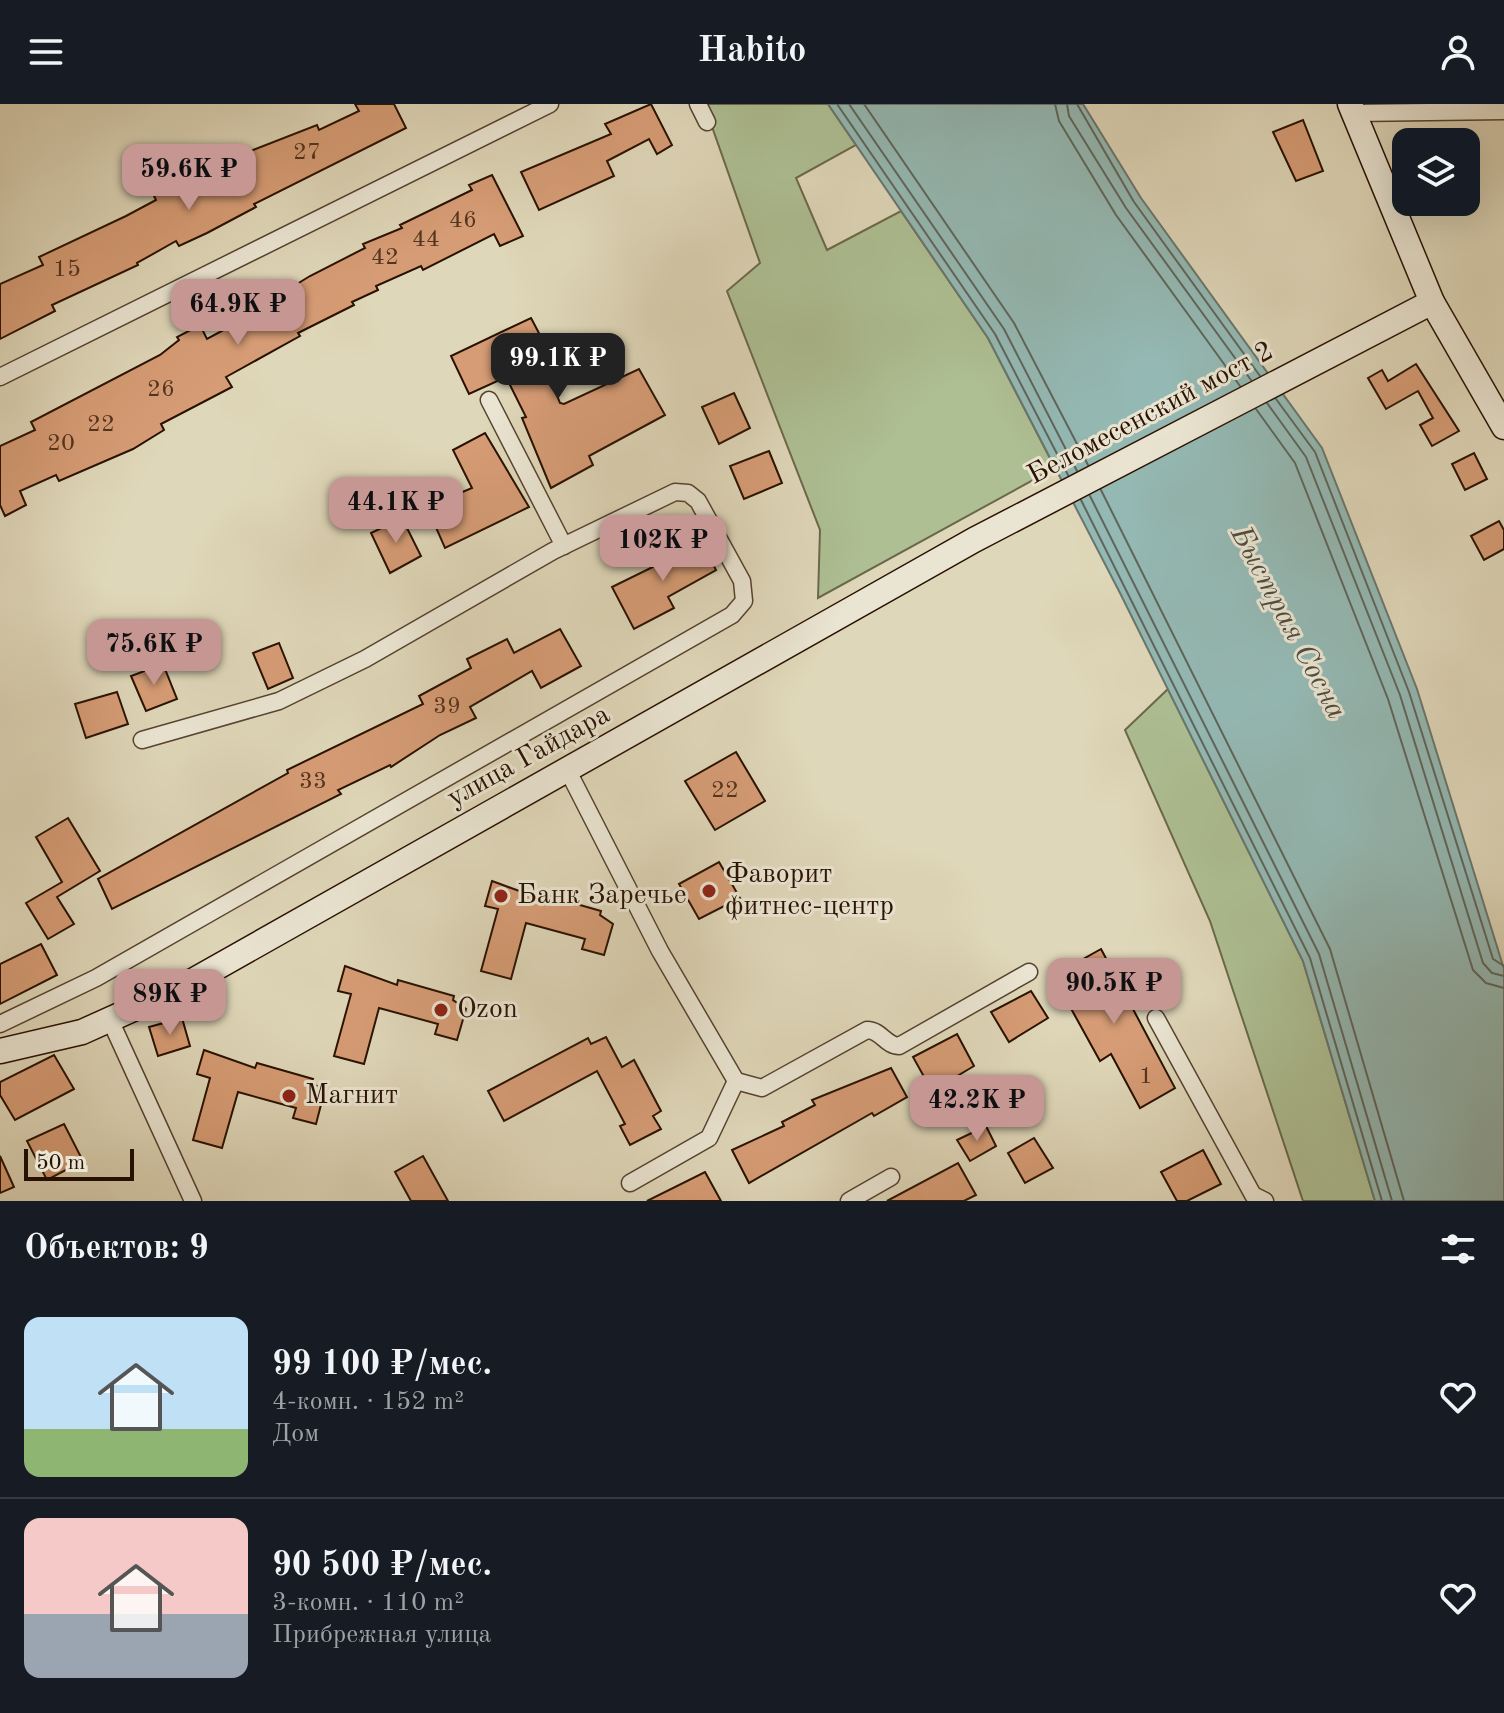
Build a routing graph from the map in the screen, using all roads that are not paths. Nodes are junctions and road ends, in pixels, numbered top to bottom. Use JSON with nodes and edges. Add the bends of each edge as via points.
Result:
{"nodes":[{"id":1,"x":550,"y":104,"type":"edge"},
{"id":2,"x":698,"y":104,"type":"edge"},
{"id":3,"x":1352,"y":108,"type":"edge"},
{"id":4,"x":1504,"y":111,"type":"edge"},
{"id":5,"x":707,"y":122,"type":"dead end"},
{"id":6,"x":1432,"y":302,"type":"junction"},
{"id":7,"x":0,"y":377,"type":"edge"},
{"id":8,"x":489,"y":400,"type":"dead end"},
{"id":9,"x":1504,"y":427,"type":"edge"},
{"id":10,"x":974,"y":540,"type":"joint"},
{"id":11,"x":564,"y":546,"type":"junction"},
{"id":12,"x":142,"y":740,"type":"dead end"},
{"id":13,"x":568,"y":771,"type":"junction"},
{"id":14,"x":1029,"y":972,"type":"dead end"},
{"id":15,"x":1156,"y":1018,"type":"dead end"},
{"id":16,"x":111,"y":1022,"type":"junction"},
{"id":17,"x":0,"y":1024,"type":"edge"},
{"id":18,"x":0,"y":1051,"type":"edge"},
{"id":19,"x":736,"y":1081,"type":"junction"},
{"id":20,"x":891,"y":1177,"type":"dead end"},
{"id":21,"x":630,"y":1183,"type":"dead end"},
{"id":22,"x":1253,"y":1199,"type":"edge"},
{"id":23,"x":193,"y":1201,"type":"edge"},
{"id":24,"x":849,"y":1201,"type":"edge"}],
"edges":[{"from":1,"to":7,"type":"street"},
{"from":2,"to":5,"type":"street"},
{"from":3,"to":4,"type":"street"},
{"from":3,"to":6,"type":"main road"},
{"from":6,"to":9,"type":"main road"},
{"from":6,"to":10,"type":"main road","name":"Беломесенский мост 2"},
{"from":8,"to":11,"type":"street"},
{"from":10,"to":13,"type":"main road","name":"улица Гайдара"},
{"from":11,"to":12,"type":"street","via":[[365,659],[279,701]]},
{"from":11,"to":17,"type":"street","name":"улица Гайдара","via":[[666,495],[684,492],[698,501],[742,581],[744,601],[732,615],[96,978]]},
{"from":13,"to":16,"type":"main road","name":"улица Гайдара"},
{"from":13,"to":19,"type":"street","via":[[660,951]]},
{"from":14,"to":19,"type":"street","via":[[899,1046],[867,1030],[762,1088]]},
{"from":15,"to":22,"type":"street"},
{"from":16,"to":18,"type":"main road","name":"улица Гайдара"},
{"from":16,"to":23,"type":"street"},
{"from":19,"to":21,"type":"street","via":[[709,1138]]},
{"from":20,"to":24,"type":"street"}]}
